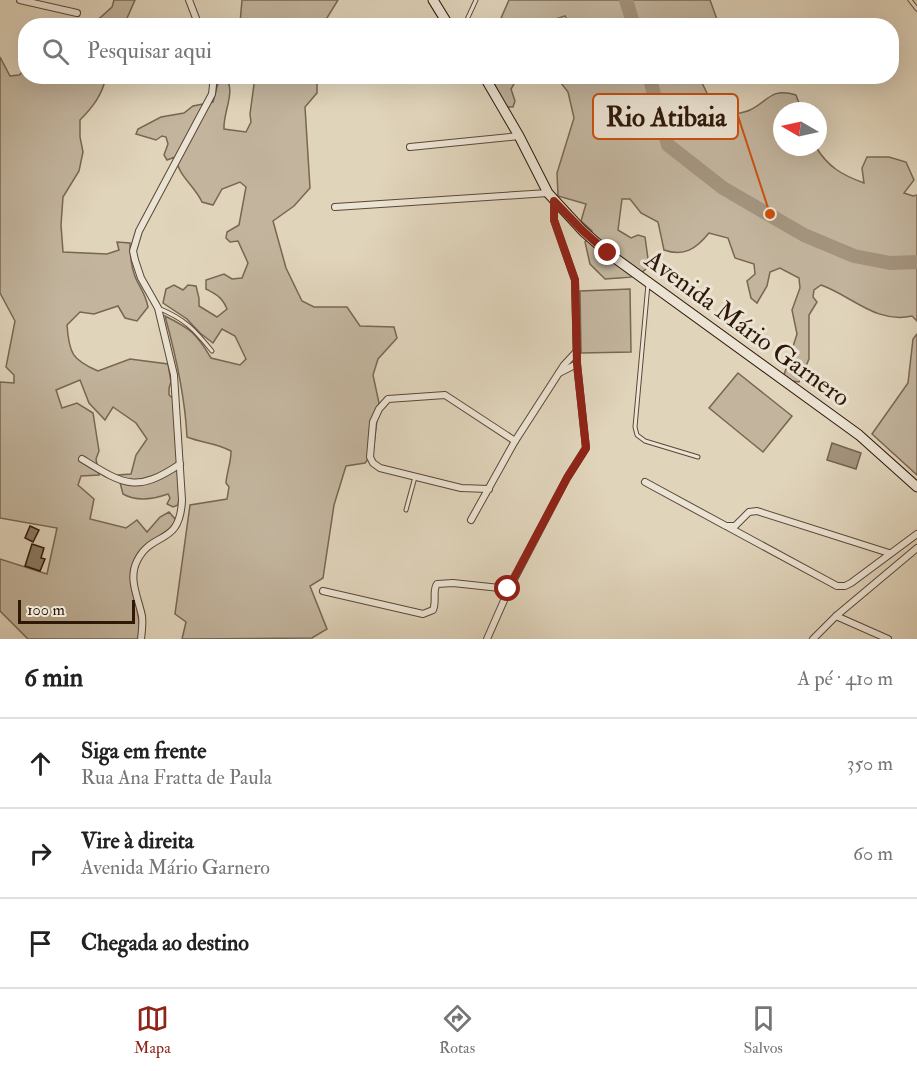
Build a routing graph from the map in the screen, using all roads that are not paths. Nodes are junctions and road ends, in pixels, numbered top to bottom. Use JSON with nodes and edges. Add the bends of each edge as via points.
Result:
{"nodes":[{"id":1,"x":20,"y":0,"type":"edge"},
{"id":2,"x":189,"y":0,"type":"edge"},
{"id":3,"x":476,"y":0,"type":"edge"},
{"id":4,"x":910,"y":0,"type":"edge"},
{"id":5,"x":436,"y":3,"type":"edge"},
{"id":6,"x":917,"y":9,"type":"edge"},
{"id":7,"x":77,"y":13,"type":"dead end"},
{"id":8,"x":196,"y":18,"type":"edge"},
{"id":9,"x":445,"y":18,"type":"edge"},
{"id":10,"x":468,"y":18,"type":"edge"},
{"id":11,"x":213,"y":84,"type":"edge"},
{"id":12,"x":489,"y":84,"type":"edge"},
{"id":13,"x":519,"y":136,"type":"junction"},
{"id":14,"x":410,"y":147,"type":"dead end"},
{"id":15,"x":551,"y":197,"type":"junction"},
{"id":16,"x":335,"y":207,"type":"dead end"},
{"id":17,"x":648,"y":282,"type":"junction"},
{"id":18,"x":158,"y":308,"type":"junction"},
{"id":19,"x":212,"y":351,"type":"dead end"},
{"id":20,"x":577,"y":351,"type":"junction"},
{"id":21,"x":577,"y":364,"type":"junction"},
{"id":22,"x":558,"y":373,"type":"junction"},
{"id":23,"x":515,"y":441,"type":"junction"},
{"id":24,"x":698,"y":457,"type":"dead end"},
{"id":25,"x":82,"y":459,"type":"dead end"},
{"id":26,"x":180,"y":464,"type":"junction"},
{"id":27,"x":415,"y":477,"type":"junction"},
{"id":28,"x":645,"y":482,"type":"dead end"},
{"id":29,"x":917,"y":487,"type":"edge"},
{"id":30,"x":489,"y":489,"type":"junction"},
{"id":31,"x":406,"y":510,"type":"dead end"},
{"id":32,"x":471,"y":520,"type":"dead end"},
{"id":33,"x":726,"y":526,"type":"junction"},
{"id":34,"x":917,"y":534,"type":"edge"},
{"id":35,"x":917,"y":548,"type":"edge"},
{"id":36,"x":889,"y":553,"type":"junction"},
{"id":37,"x":508,"y":589,"type":"junction"},
{"id":38,"x":322,"y":591,"type":"dead end"},
{"id":39,"x":836,"y":616,"type":"junction"},
{"id":40,"x":141,"y":639,"type":"edge"},
{"id":41,"x":487,"y":639,"type":"edge"},
{"id":42,"x":813,"y":639,"type":"edge"},
{"id":43,"x":888,"y":639,"type":"edge"}],
"edges":[{"from":1,"to":7,"type":"street"},
{"from":2,"to":8,"type":"street"},
{"from":3,"to":10,"type":"lane"},
{"from":4,"to":6,"type":"lane"},
{"from":5,"to":9,"type":"main road"},
{"from":11,"to":18,"type":"street","via":[[212,94],[134,243],[141,278]]},
{"from":12,"to":13,"type":"main road","name":"Avenida Mário Garnero"},
{"from":13,"to":14,"type":"street"},
{"from":13,"to":15,"type":"main road","name":"Avenida Mário Garnero"},
{"from":15,"to":16,"type":"street"},
{"from":15,"to":17,"type":"main road","name":"Avenida Mário Garnero","via":[[583,231]]},
{"from":15,"to":20,"type":"street","via":[[554,220],[575,280]]},
{"from":17,"to":24,"type":"lane","via":[[637,435]]},
{"from":17,"to":29,"type":"main road","name":"Avenida Mário Garnero","via":[[859,435]]},
{"from":18,"to":19,"type":"lane","via":[[194,329]]},
{"from":18,"to":26,"type":"street","via":[[176,387]]},
{"from":20,"to":21,"type":"street"},
{"from":20,"to":22,"type":"street"},
{"from":21,"to":22,"type":"street"},
{"from":21,"to":37,"type":"street","via":[[586,448]]},
{"from":22,"to":23,"type":"street"},
{"from":23,"to":27,"type":"street","via":[[445,394],[388,399],[373,422],[370,457],[380,468]]},
{"from":23,"to":30,"type":"street"},
{"from":25,"to":26,"type":"street","via":[[116,480],[139,483],[164,475]]},
{"from":26,"to":40,"type":"street","via":[[180,522],[140,556],[134,569],[143,622]]},
{"from":27,"to":30,"type":"street","via":[[461,488]]},
{"from":27,"to":31,"type":"lane"},
{"from":28,"to":33,"type":"street"},
{"from":30,"to":32,"type":"street"},
{"from":33,"to":36,"type":"street","via":[[735,525],[748,512],[757,512]]},
{"from":33,"to":36,"type":"street","via":[[837,586],[851,583]]},
{"from":34,"to":36,"type":"street"},
{"from":35,"to":39,"type":"street"},
{"from":37,"to":38,"type":"street","via":[[437,584],[434,610],[423,614]]},
{"from":37,"to":41,"type":"street"},
{"from":39,"to":42,"type":"street"},
{"from":39,"to":43,"type":"street"}]}
